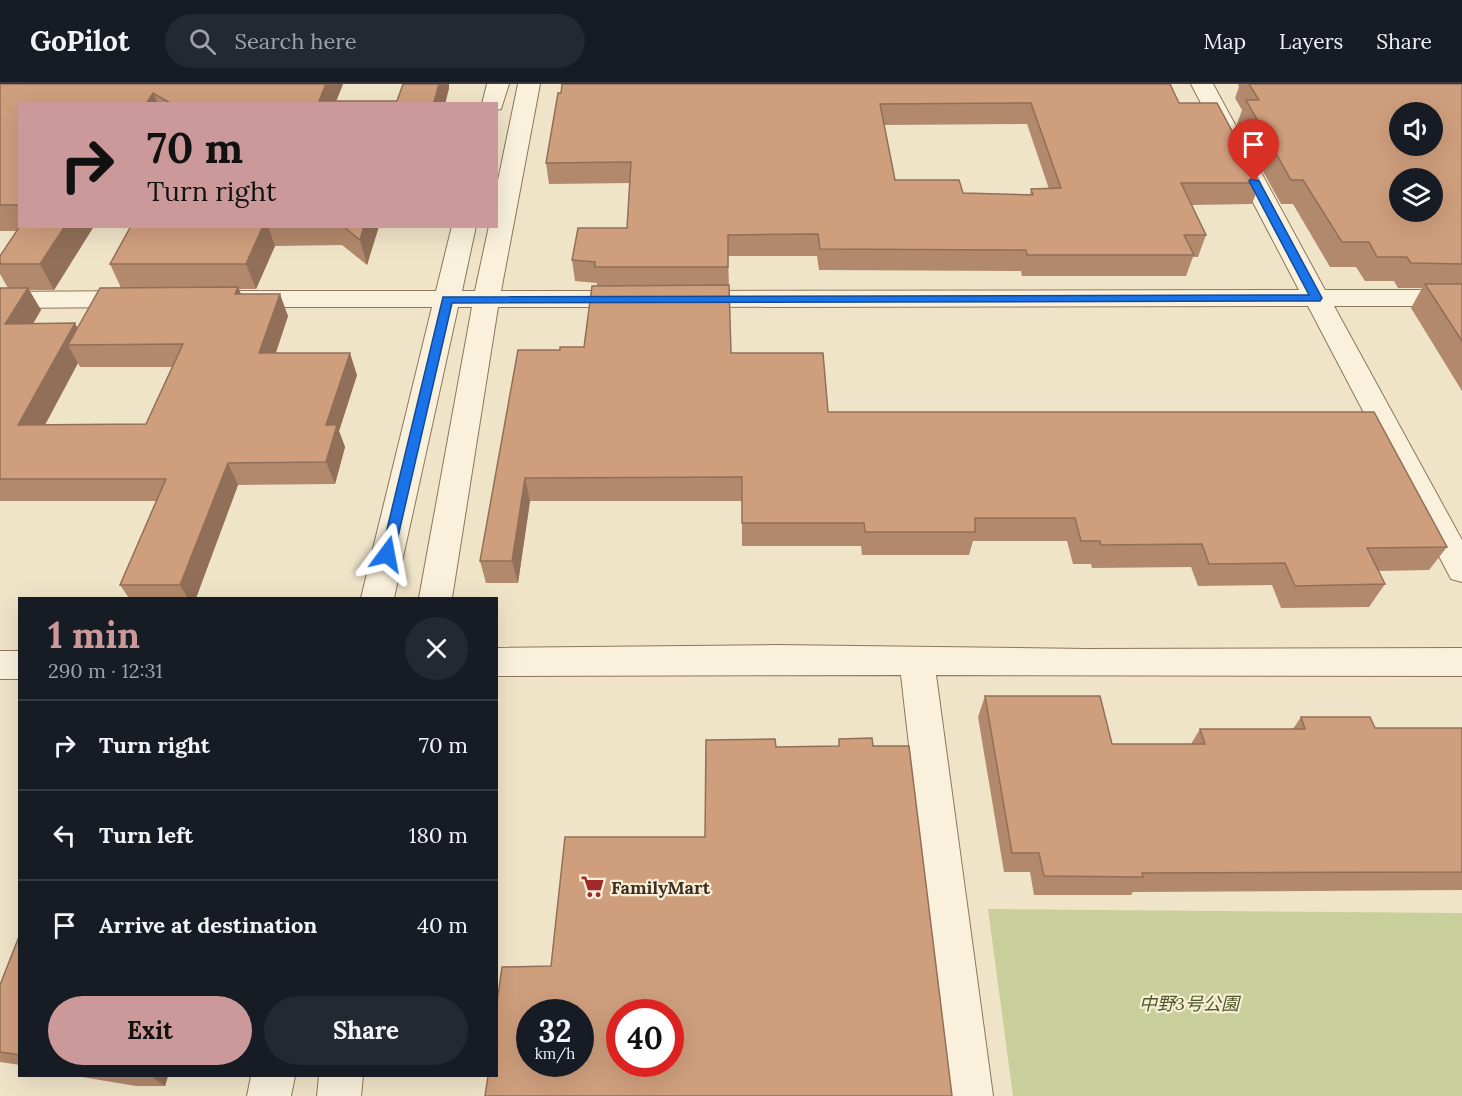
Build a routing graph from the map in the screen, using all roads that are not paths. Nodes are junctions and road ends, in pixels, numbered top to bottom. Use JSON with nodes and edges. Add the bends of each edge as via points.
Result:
{"nodes":[{"id":1,"x":498,"y":84,"type":"edge"},
{"id":2,"x":529,"y":84,"type":"edge"},
{"id":3,"x":1202,"y":84,"type":"edge"},
{"id":4,"x":494,"y":102,"type":"edge"},
{"id":5,"x":464,"y":228,"type":"edge"},
{"id":6,"x":1317,"y":298,"type":"junction"},
{"id":7,"x":1462,"y":298,"type":"edge"},
{"id":8,"x":165,"y":299,"type":"edge"},
{"id":9,"x":212,"y":299,"type":"edge"},
{"id":10,"x":447,"y":299,"type":"junction"},
{"id":11,"x":487,"y":299,"type":"junction"},
{"id":12,"x":0,"y":300,"type":"edge"},
{"id":13,"x":1462,"y":570,"type":"edge"},
{"id":14,"x":377,"y":597,"type":"edge"},
{"id":15,"x":435,"y":597,"type":"edge"},
{"id":16,"x":917,"y":661,"type":"junction"},
{"id":17,"x":498,"y":662,"type":"edge"},
{"id":18,"x":1462,"y":662,"type":"edge"},
{"id":19,"x":0,"y":665,"type":"edge"},
{"id":20,"x":18,"y":665,"type":"edge"},
{"id":21,"x":273,"y":1077,"type":"edge"},
{"id":22,"x":341,"y":1077,"type":"edge"},
{"id":23,"x":269,"y":1096,"type":"edge"},
{"id":24,"x":339,"y":1096,"type":"edge"},
{"id":25,"x":971,"y":1096,"type":"edge"}],
"edges":[{"from":1,"to":4,"type":"street"},
{"from":2,"to":11,"type":"street"},
{"from":3,"to":6,"type":"street"},
{"from":5,"to":10,"type":"street"},
{"from":6,"to":7,"type":"street"},
{"from":6,"to":11,"type":"street"},
{"from":6,"to":13,"type":"street"},
{"from":8,"to":12,"type":"street"},
{"from":9,"to":10,"type":"street"},
{"from":10,"to":11,"type":"street"},
{"from":10,"to":14,"type":"street"},
{"from":11,"to":15,"type":"street"},
{"from":16,"to":17,"type":"street"},
{"from":16,"to":18,"type":"street"},
{"from":16,"to":25,"type":"street"},
{"from":19,"to":20,"type":"street"},
{"from":21,"to":23,"type":"street"},
{"from":22,"to":24,"type":"street"}]}
